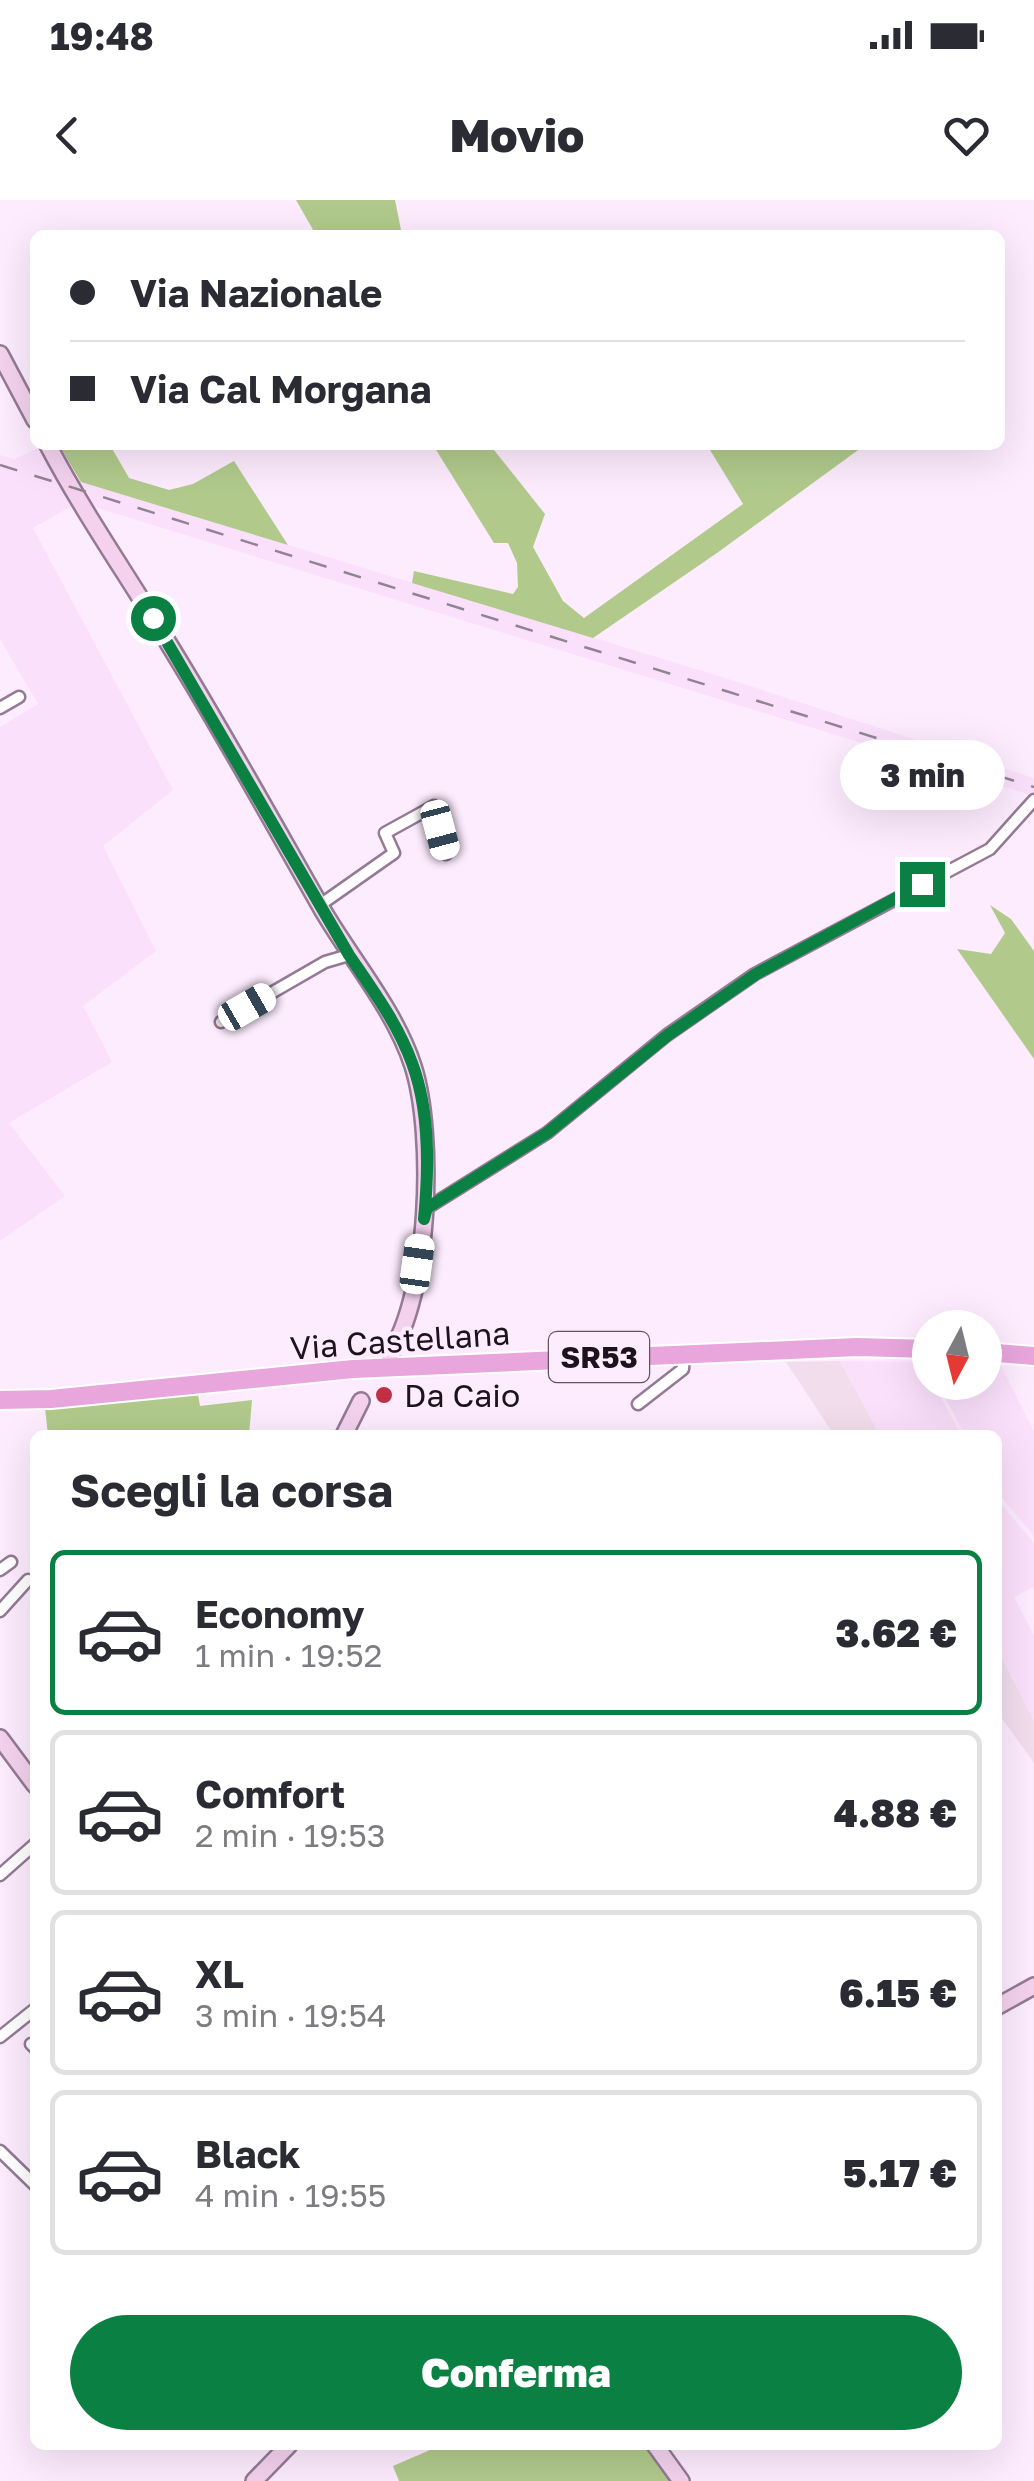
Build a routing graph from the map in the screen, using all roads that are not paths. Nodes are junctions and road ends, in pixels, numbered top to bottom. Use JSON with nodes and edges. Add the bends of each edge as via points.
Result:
{"nodes":[{"id":1,"x":0,"y":354,"type":"edge"},
{"id":2,"x":30,"y":411,"type":"edge"},
{"id":3,"x":51,"y":450,"type":"edge"},
{"id":4,"x":19,"y":697,"type":"dead end"},
{"id":5,"x":0,"y":708,"type":"edge"},
{"id":6,"x":1034,"y":800,"type":"edge"},
{"id":7,"x":446,"y":854,"type":"dead end"},
{"id":8,"x":320,"y":905,"type":"junction"},
{"id":9,"x":349,"y":955,"type":"junction"},
{"id":10,"x":221,"y":1022,"type":"dead end"},
{"id":11,"x":424,"y":1219,"type":"junction"},
{"id":12,"x":398,"y":1342,"type":"junction"},
{"id":13,"x":912,"y":1349,"type":"edge"},
{"id":14,"x":1002,"y":1353,"type":"edge"},
{"id":15,"x":684,"y":1354,"type":"junction"},
{"id":16,"x":1034,"y":1356,"type":"edge"},
{"id":17,"x":392,"y":1367,"type":"junction"},
{"id":18,"x":354,"y":1368,"type":"junction"},
{"id":19,"x":0,"y":1400,"type":"edge"},
{"id":20,"x":361,"y":1401,"type":"dead end"},
{"id":21,"x":638,"y":1404,"type":"dead end"},
{"id":22,"x":346,"y":1430,"type":"edge"},
{"id":23,"x":11,"y":1562,"type":"dead end"},
{"id":24,"x":0,"y":1570,"type":"edge"},
{"id":25,"x":28,"y":1580,"type":"dead end"},
{"id":26,"x":0,"y":1610,"type":"edge"},
{"id":27,"x":0,"y":1738,"type":"edge"},
{"id":28,"x":30,"y":1778,"type":"edge"},
{"id":29,"x":30,"y":1849,"type":"edge"},
{"id":30,"x":0,"y":1876,"type":"edge"},
{"id":31,"x":1034,"y":1986,"type":"edge"},
{"id":32,"x":1002,"y":2004,"type":"edge"},
{"id":33,"x":30,"y":2013,"type":"edge"},
{"id":34,"x":0,"y":2037,"type":"edge"},
{"id":35,"x":0,"y":2151,"type":"edge"},
{"id":36,"x":30,"y":2175,"type":"edge"},
{"id":37,"x":284,"y":2450,"type":"edge"},
{"id":38,"x":659,"y":2450,"type":"edge"},
{"id":39,"x":254,"y":2481,"type":"edge"},
{"id":40,"x":681,"y":2481,"type":"edge"}],
"edges":[{"from":1,"to":2,"type":"street"},
{"from":3,"to":8,"type":"street"},
{"from":4,"to":5,"type":"street"},
{"from":6,"to":11,"type":"street","via":[[990,849],[756,974],[547,1133],[427,1208]]},
{"from":7,"to":8,"type":"street","via":[[434,806],[384,834],[394,853]]},
{"from":8,"to":9,"type":"street"},
{"from":9,"to":10,"type":"street"},
{"from":9,"to":11,"type":"street","via":[[412,1062],[426,1135]]},
{"from":11,"to":12,"type":"street"},
{"from":12,"to":17,"type":"street","via":[[389,1355]]},
{"from":12,"to":18,"type":"street"},
{"from":13,"to":15,"type":"main road","name":"Via Castellana","number":"SR53"},
{"from":14,"to":16,"type":"main road"},
{"from":15,"to":17,"type":"main road","name":"Via Castellana","number":"SR53"},
{"from":15,"to":21,"type":"street","via":[[683,1368]]},
{"from":17,"to":18,"type":"main road","name":"Via Castellana","number":"SR53"},
{"from":18,"to":19,"type":"main road","name":"Via Castellana","number":"SR53"},
{"from":20,"to":22,"type":"street"},
{"from":23,"to":24,"type":"street"},
{"from":25,"to":26,"type":"street"},
{"from":27,"to":28,"type":"street"},
{"from":29,"to":30,"type":"street"},
{"from":31,"to":32,"type":"street"},
{"from":33,"to":34,"type":"street"},
{"from":35,"to":36,"type":"street"},
{"from":37,"to":39,"type":"street"},
{"from":38,"to":40,"type":"street"}]}
